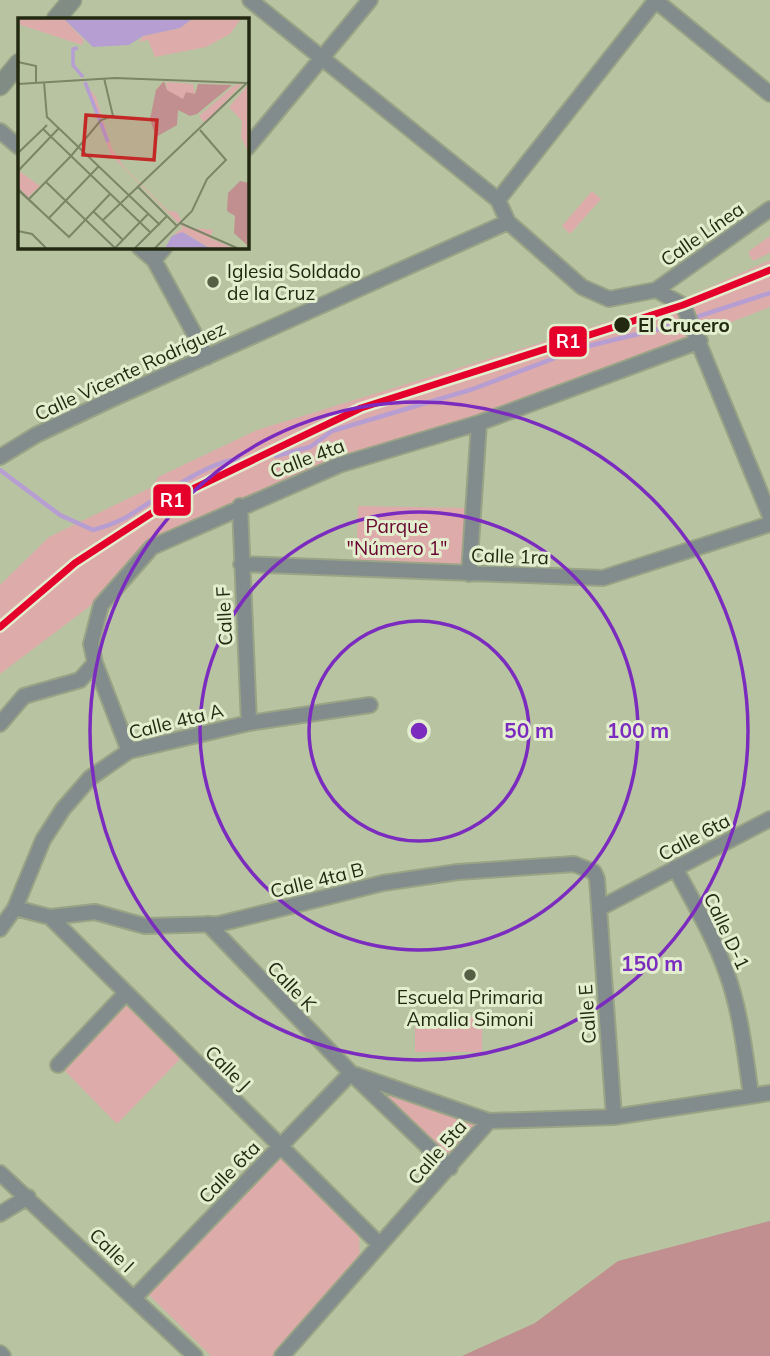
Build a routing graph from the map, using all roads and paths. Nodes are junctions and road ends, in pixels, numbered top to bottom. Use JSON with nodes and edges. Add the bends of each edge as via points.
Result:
{"nodes":[{"id":1,"x":72,"y":0,"type":"edge"},
{"id":2,"x":250,"y":0,"type":"edge"},
{"id":3,"x":370,"y":0,"type":"edge"},
{"id":4,"x":655,"y":0,"type":"edge"},
{"id":5,"x":57,"y":18,"type":"edge"},
{"id":6,"x":323,"y":56,"type":"junction"},
{"id":7,"x":18,"y":64,"type":"edge"},
{"id":8,"x":0,"y":86,"type":"edge"},
{"id":9,"x":770,"y":94,"type":"edge"},
{"id":10,"x":0,"y":131,"type":"edge"},
{"id":11,"x":18,"y":146,"type":"edge"},
{"id":12,"x":248,"y":147,"type":"edge"},
{"id":13,"x":498,"y":201,"type":"junction"},
{"id":14,"x":770,"y":209,"type":"edge"},
{"id":15,"x":508,"y":222,"type":"junction"},
{"id":16,"x":140,"y":248,"type":"edge"},
{"id":17,"x":164,"y":248,"type":"edge"},
{"id":18,"x":154,"y":260,"type":"junction"},
{"id":19,"x":656,"y":290,"type":"junction"},
{"id":20,"x":697,"y":336,"type":"junction"},
{"id":21,"x":207,"y":357,"type":"junction"},
{"id":22,"x":479,"y":423,"type":"junction"},
{"id":23,"x":0,"y":457,"type":"edge"},
{"id":24,"x":240,"y":506,"type":"junction"},
{"id":25,"x":770,"y":516,"type":"edge"},
{"id":26,"x":770,"y":524,"type":"edge"},
{"id":27,"x":241,"y":564,"type":"junction"},
{"id":28,"x":469,"y":574,"type":"junction"},
{"id":29,"x":95,"y":663,"type":"junction"},
{"id":30,"x":370,"y":705,"type":"dead end"},
{"id":31,"x":249,"y":723,"type":"junction"},
{"id":32,"x":0,"y":724,"type":"edge"},
{"id":33,"x":129,"y":751,"type":"junction"},
{"id":34,"x":770,"y":819,"type":"edge"},
{"id":35,"x":675,"y":868,"type":"junction"},
{"id":36,"x":15,"y":908,"type":"junction"},
{"id":37,"x":600,"y":908,"type":"junction"},
{"id":38,"x":50,"y":917,"type":"junction"},
{"id":39,"x":208,"y":924,"type":"junction"},
{"id":40,"x":0,"y":929,"type":"edge"},
{"id":41,"x":126,"y":993,"type":"junction"},
{"id":42,"x":58,"y":1065,"type":"dead end"},
{"id":43,"x":351,"y":1073,"type":"junction"},
{"id":44,"x":770,"y":1093,"type":"edge"},
{"id":45,"x":751,"y":1095,"type":"junction"},
{"id":46,"x":614,"y":1116,"type":"junction"},
{"id":47,"x":488,"y":1121,"type":"junction"},
{"id":48,"x":280,"y":1146,"type":"junction"},
{"id":49,"x":450,"y":1168,"type":"junction"},
{"id":50,"x":0,"y":1173,"type":"edge"},
{"id":51,"x":28,"y":1197,"type":"junction"},
{"id":52,"x":0,"y":1214,"type":"edge"},
{"id":53,"x":380,"y":1245,"type":"junction"},
{"id":54,"x":134,"y":1298,"type":"junction"},
{"id":55,"x":195,"y":1356,"type":"edge"},
{"id":56,"x":282,"y":1356,"type":"edge"}],
"edges":[{"from":1,"to":5,"type":"main road"},
{"from":2,"to":6,"type":"street"},
{"from":3,"to":6,"type":"street"},
{"from":4,"to":9,"type":"street"},
{"from":4,"to":13,"type":"street"},
{"from":6,"to":12,"type":"street"},
{"from":6,"to":13,"type":"street"},
{"from":7,"to":8,"type":"main road"},
{"from":10,"to":11,"type":"street"},
{"from":13,"to":15,"type":"street"},
{"from":14,"to":19,"type":"street","name":"Calle Línea"},
{"from":15,"to":19,"type":"street","via":[[582,287],[608,299]]},
{"from":15,"to":21,"type":"street","name":"Calle Vicente Rodríguez"},
{"from":16,"to":18,"type":"street"},
{"from":17,"to":18,"type":"street"},
{"from":18,"to":21,"type":"street"},
{"from":19,"to":20,"type":"street","via":[[683,305]]},
{"from":20,"to":22,"type":"street","name":"Calle 4ta"},
{"from":20,"to":25,"type":"street"},
{"from":21,"to":23,"type":"street","name":"Calle Vicente Rodríguez","via":[[36,435]]},
{"from":22,"to":24,"type":"street","name":"Calle 4ta","via":[[339,465]]},
{"from":22,"to":28,"type":"street"},
{"from":24,"to":27,"type":"street","name":"Calle F"},
{"from":24,"to":29,"type":"street","name":"Calle 4ta","via":[[152,547],[101,605],[91,644]]},
{"from":26,"to":28,"type":"street","name":"Calle 1ra","via":[[603,578]]},
{"from":27,"to":28,"type":"street","name":"Calle 1ra"},
{"from":27,"to":31,"type":"street","name":"Calle F"},
{"from":29,"to":32,"type":"street","via":[[80,680],[24,696]]},
{"from":29,"to":33,"type":"street","name":"Calle 4ta"},
{"from":30,"to":31,"type":"street","name":"Calle 4ta A"},
{"from":31,"to":33,"type":"street","name":"Calle 4ta A"},
{"from":33,"to":36,"type":"street","name":"Calle 4ta A","via":[[90,778],[63,809],[43,840]]},
{"from":34,"to":35,"type":"street","name":"Calle 6ta"},
{"from":35,"to":37,"type":"street","name":"Calle 6ta"},
{"from":35,"to":45,"type":"street","name":"Calle D-1","via":[[728,975],[740,1018]]},
{"from":36,"to":38,"type":"street","name":"Calle 4ta B"},
{"from":36,"to":40,"type":"street","name":"Calle 4ta A"},
{"from":37,"to":39,"type":"street","name":"Calle 4ta B","via":[[594,872],[574,864],[403,879]]},
{"from":37,"to":46,"type":"street","name":"Calle E"},
{"from":38,"to":39,"type":"street","name":"Calle 4ta B","via":[[95,912],[145,926]]},
{"from":38,"to":41,"type":"street","name":"Calle J"},
{"from":39,"to":43,"type":"street","name":"Calle K"},
{"from":41,"to":42,"type":"street"},
{"from":41,"to":48,"type":"street","name":"Calle J"},
{"from":43,"to":47,"type":"street","name":"Calle K"},
{"from":43,"to":48,"type":"street","name":"Calle 6ta"},
{"from":43,"to":49,"type":"street","name":"Calle K"},
{"from":44,"to":45,"type":"street","name":"Calle 5ta"},
{"from":45,"to":46,"type":"street","name":"Calle 5ta"},
{"from":46,"to":47,"type":"street","name":"Calle 5ta"},
{"from":47,"to":49,"type":"street","name":"Calle 5ta"},
{"from":48,"to":53,"type":"street","name":"Calle J"},
{"from":48,"to":54,"type":"street","name":"Calle 6ta"},
{"from":49,"to":53,"type":"street","name":"Calle 5ta"},
{"from":50,"to":51,"type":"street","name":"Calle I"},
{"from":51,"to":52,"type":"street"},
{"from":51,"to":54,"type":"street","name":"Calle I"},
{"from":53,"to":56,"type":"street","name":"Calle 5ta"},
{"from":54,"to":55,"type":"street","name":"Calle I"}]}
